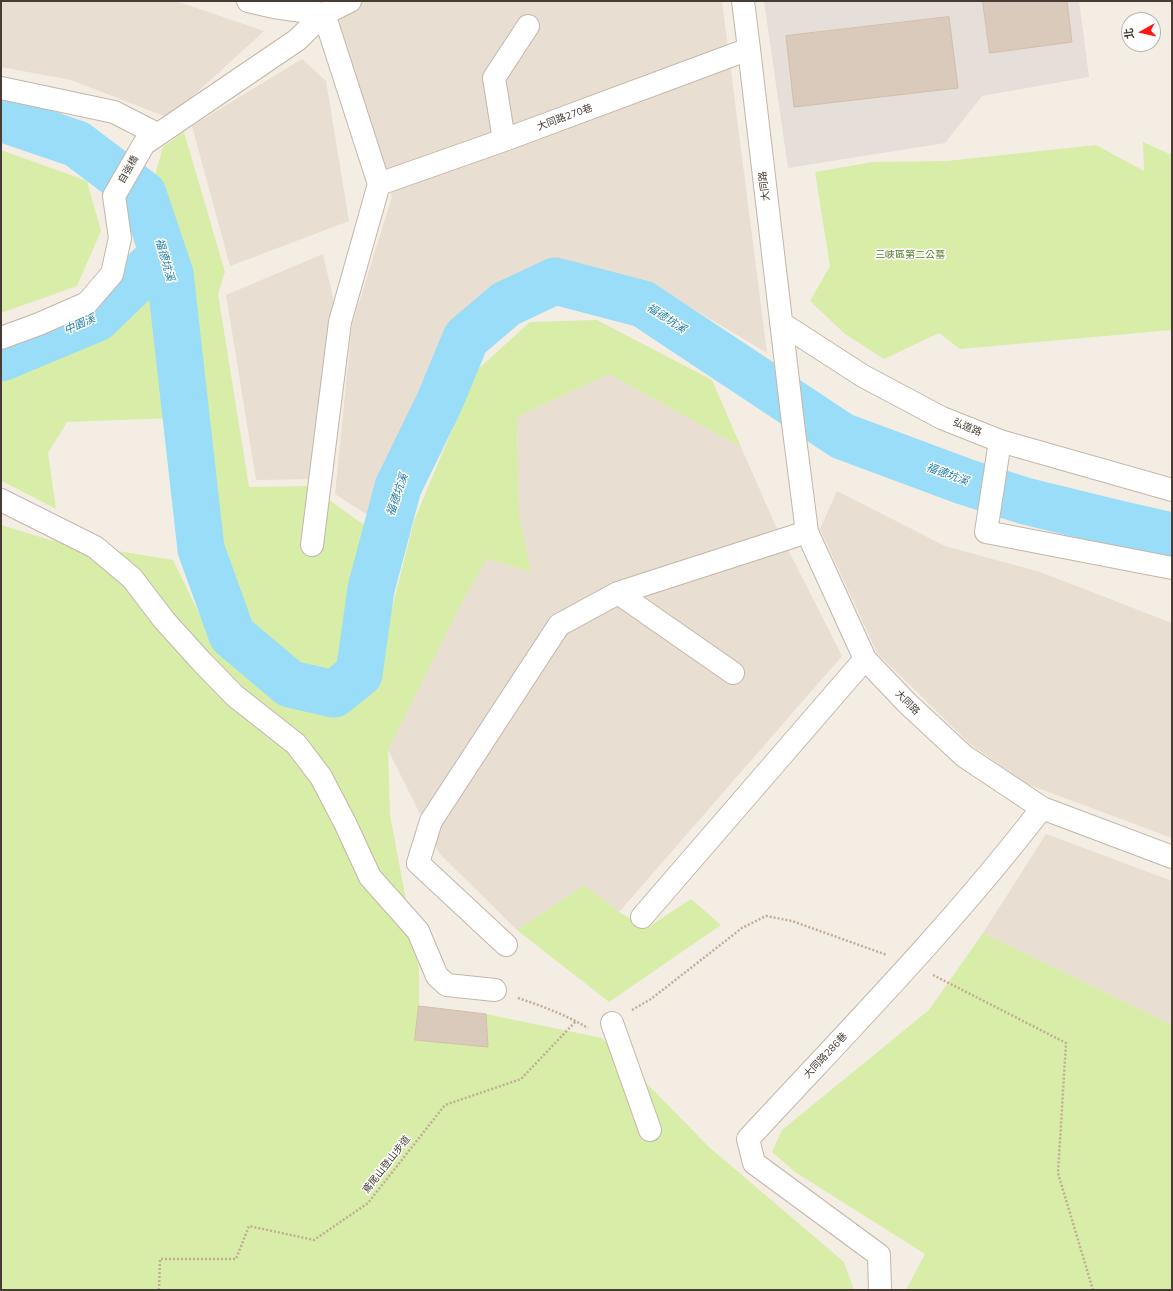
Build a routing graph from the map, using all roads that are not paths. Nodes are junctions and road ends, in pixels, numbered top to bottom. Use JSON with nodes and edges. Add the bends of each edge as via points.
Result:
{"nodes":[{"id":1,"x":248,"y":1,"type":"edge"},
{"id":2,"x":350,"y":1,"type":"edge"},
{"id":3,"x":743,"y":1,"type":"edge"},
{"id":4,"x":324,"y":14,"type":"junction"},
{"id":5,"x":528,"y":26,"type":"dead end"},
{"id":6,"x":750,"y":49,"type":"junction"},
{"id":7,"x":1,"y":88,"type":"edge"},
{"id":8,"x":151,"y":139,"type":"junction"},
{"id":9,"x":504,"y":140,"type":"junction"},
{"id":10,"x":379,"y":184,"type":"junction"},
{"id":11,"x":781,"y":323,"type":"junction"},
{"id":12,"x":1,"y":338,"type":"edge"},
{"id":13,"x":1000,"y":441,"type":"junction"},
{"id":14,"x":1172,"y":490,"type":"edge"},
{"id":15,"x":1,"y":500,"type":"edge"},
{"id":16,"x":807,"y":532,"type":"junction"},
{"id":17,"x":312,"y":545,"type":"dead end"},
{"id":18,"x":1172,"y":568,"type":"edge"},
{"id":19,"x":618,"y":593,"type":"junction"},
{"id":20,"x":865,"y":659,"type":"junction"},
{"id":21,"x":733,"y":673,"type":"dead end"},
{"id":22,"x":1042,"y":808,"type":"junction"},
{"id":23,"x":1172,"y":857,"type":"edge"},
{"id":24,"x":642,"y":917,"type":"dead end"},
{"id":25,"x":506,"y":945,"type":"dead end"},
{"id":26,"x":495,"y":990,"type":"road end"},
{"id":27,"x":612,"y":1023,"type":"road end"},
{"id":28,"x":650,"y":1130,"type":"dead end"},
{"id":29,"x":880,"y":1290,"type":"edge"}],
"edges":[{"from":1,"to":4,"type":"street"},
{"from":2,"to":4,"type":"street"},
{"from":3,"to":6,"type":"street","name":"大同路"},
{"from":4,"to":8,"type":"street","via":[[297,40]]},
{"from":4,"to":10,"type":"street"},
{"from":5,"to":9,"type":"street","via":[[494,78]]},
{"from":6,"to":9,"type":"street","name":"大同路270巷"},
{"from":6,"to":11,"type":"street","name":"大同路"},
{"from":7,"to":8,"type":"street","via":[[114,112]]},
{"from":8,"to":12,"type":"street","name":"自強橋","via":[[114,196],[120,238],[112,274],[87,303]]},
{"from":9,"to":10,"type":"street","name":"大同路270巷"},
{"from":10,"to":17,"type":"street","via":[[340,322]]},
{"from":11,"to":13,"type":"street","name":"弘道路","via":[[863,376],[942,418]]},
{"from":11,"to":16,"type":"street","name":"大同路"},
{"from":13,"to":14,"type":"street","name":"弘道路"},
{"from":13,"to":18,"type":"street","via":[[986,532]]},
{"from":15,"to":26,"type":"street","via":[[95,547],[132,578],[164,620],[230,691],[296,744],[321,777],[370,877],[418,931],[437,976],[446,985]]},
{"from":16,"to":19,"type":"street"},
{"from":16,"to":20,"type":"street","name":"大同路"},
{"from":19,"to":21,"type":"street"},
{"from":19,"to":25,"type":"street","via":[[559,625],[431,821],[418,863]]},
{"from":20,"to":22,"type":"street","name":"大同路","via":[[906,703],[964,756]]},
{"from":20,"to":24,"type":"street"},
{"from":22,"to":23,"type":"street","name":"大同路"},
{"from":22,"to":29,"type":"street","name":"大同路286巷","via":[[911,964],[748,1139],[754,1163],[879,1255]]},
{"from":27,"to":28,"type":"street"}]}
